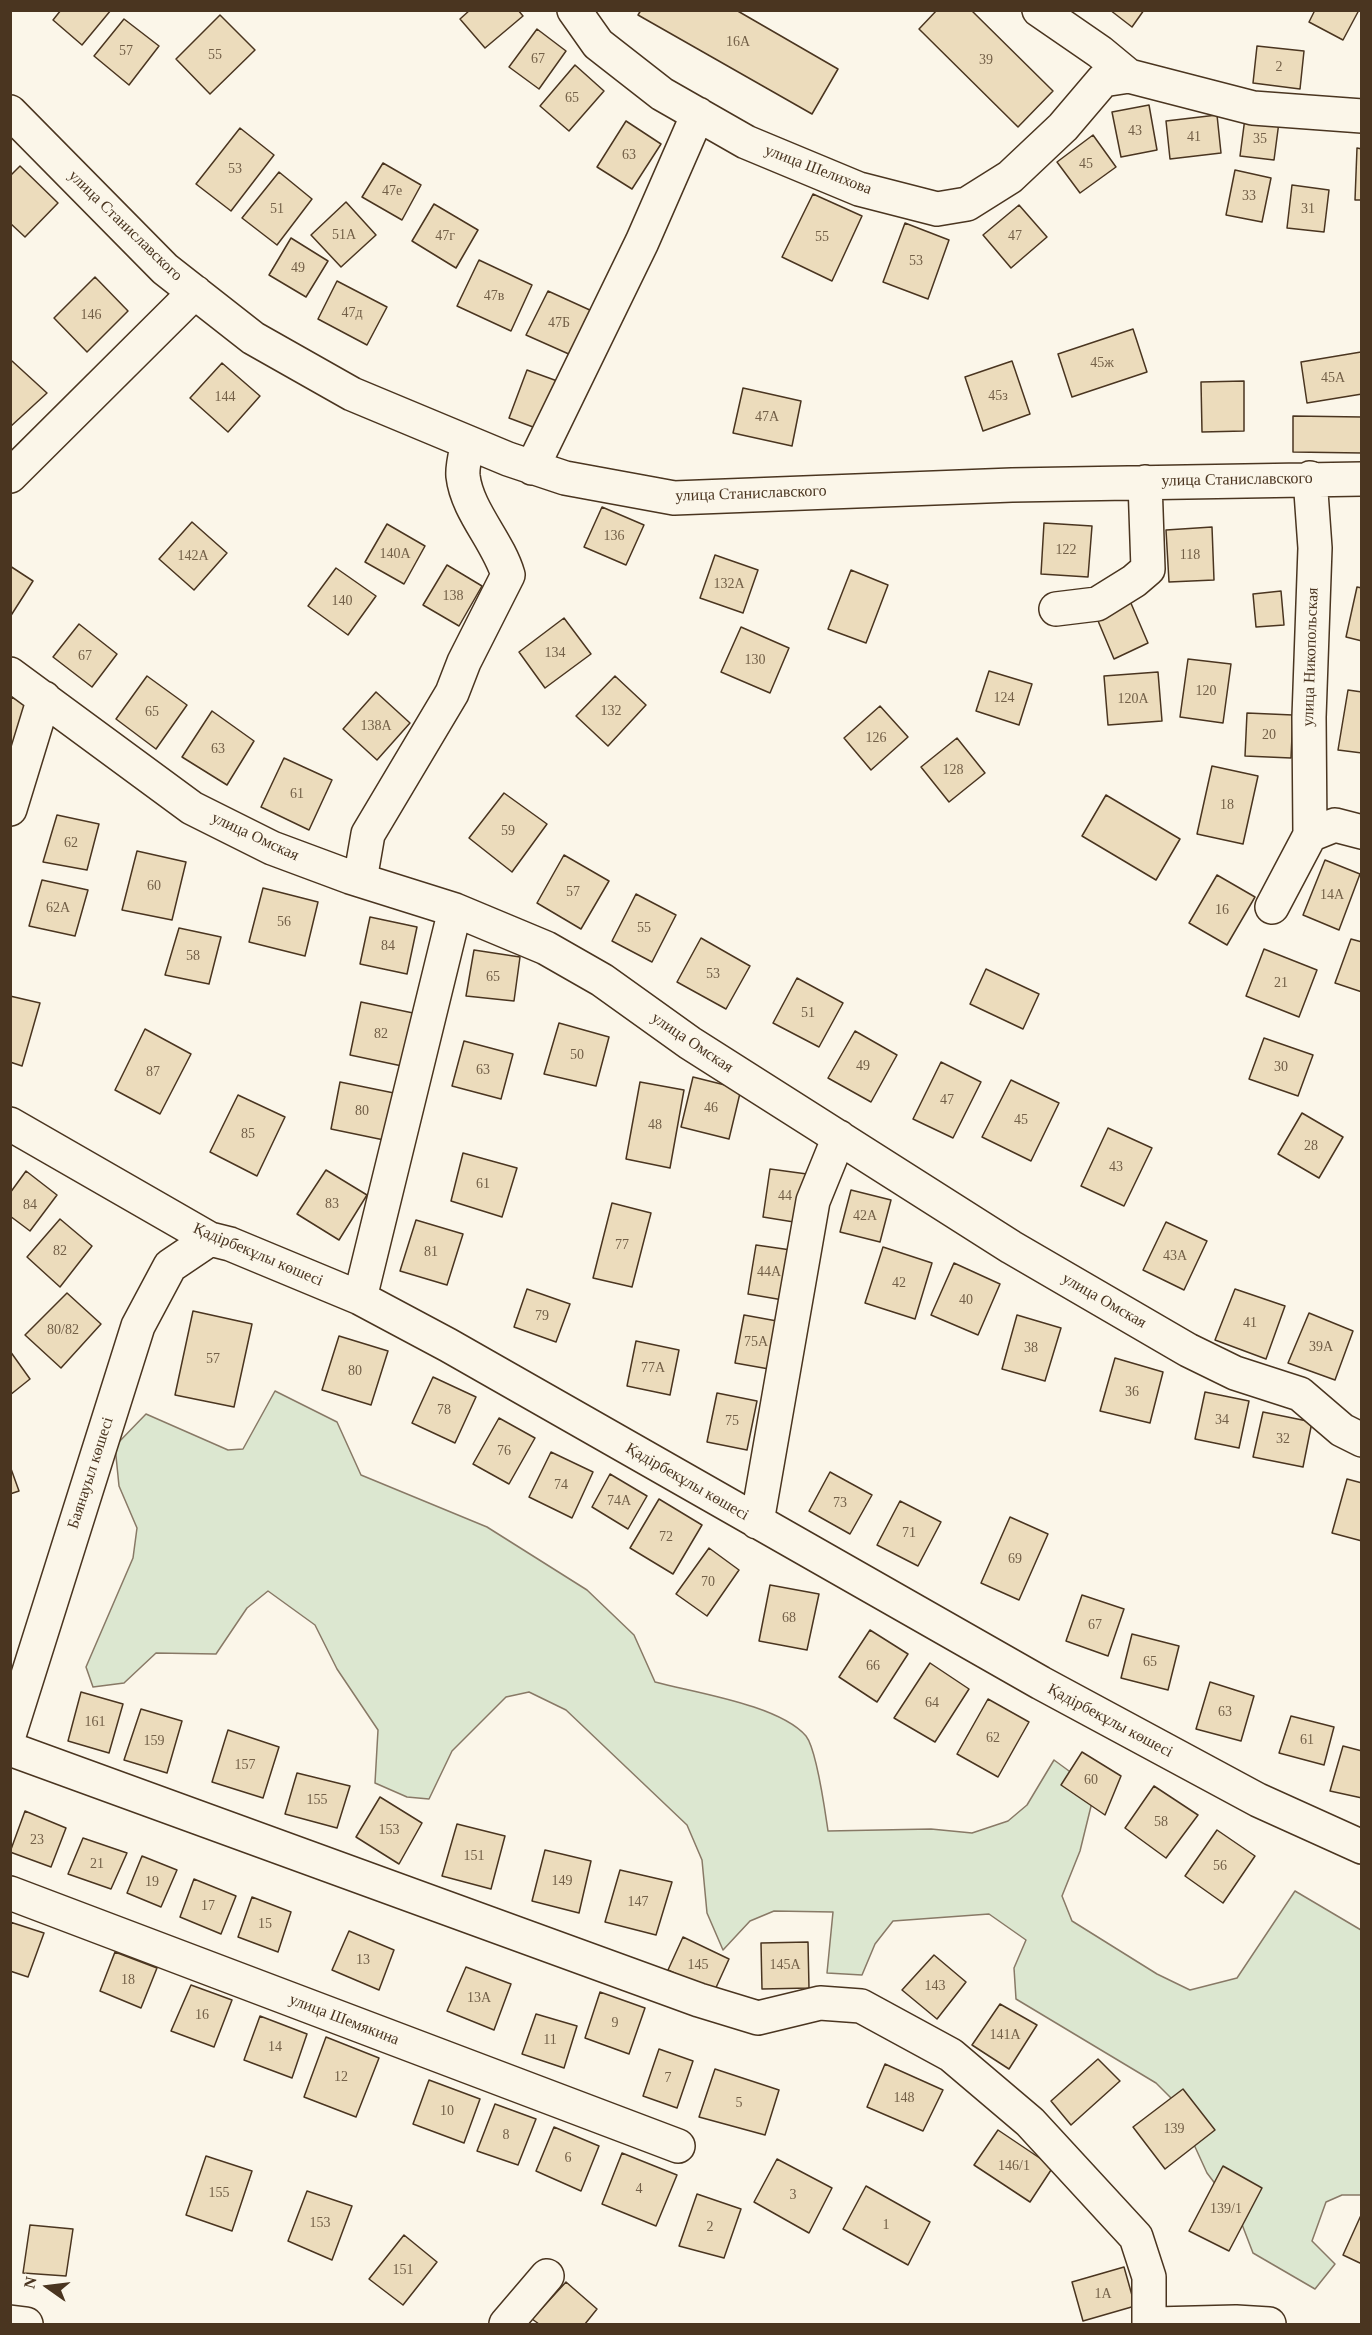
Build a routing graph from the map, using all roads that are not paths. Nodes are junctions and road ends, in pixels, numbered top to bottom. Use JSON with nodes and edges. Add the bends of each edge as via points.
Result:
{"nodes":[{"id":1,"x":574,"y":10,"type":"edge"},
{"id":2,"x":1039,"y":10,"type":"edge"},
{"id":3,"x":1130,"y":76,"type":"junction"},
{"id":4,"x":10,"y":112,"type":"edge"},
{"id":5,"x":698,"y":114,"type":"junction"},
{"id":6,"x":1362,"y":116,"type":"edge"},
{"id":7,"x":195,"y":292,"type":"junction"},
{"id":8,"x":468,"y":443,"type":"junction"},
{"id":9,"x":532,"y":468,"type":"junction"},
{"id":10,"x":10,"y":476,"type":"edge"},
{"id":11,"x":1310,"y":478,"type":"junction"},
{"id":12,"x":1362,"y":479,"type":"edge"},
{"id":13,"x":1145,"y":482,"type":"junction"},
{"id":14,"x":1056,"y":609,"type":"dead end"},
{"id":15,"x":10,"y":674,"type":"edge"},
{"id":16,"x":44,"y":698,"type":"junction"},
{"id":17,"x":10,"y":809,"type":"edge"},
{"id":18,"x":1362,"y":832,"type":"edge"},
{"id":19,"x":1310,"y":835,"type":"junction"},
{"id":20,"x":360,"y":880,"type":"junction"},
{"id":21,"x":1272,"y":907,"type":"dead end"},
{"id":22,"x":455,"y":910,"type":"junction"},
{"id":23,"x":10,"y":1124,"type":"edge"},
{"id":24,"x":839,"y":1137,"type":"junction"},
{"id":25,"x":210,"y":1239,"type":"junction"},
{"id":26,"x":360,"y":1298,"type":"junction"},
{"id":27,"x":1362,"y":1440,"type":"edge"},
{"id":28,"x":757,"y":1522,"type":"junction"},
{"id":29,"x":10,"y":1732,"type":"edge"},
{"id":30,"x":10,"y":1749,"type":"edge"},
{"id":31,"x":1362,"y":1847,"type":"edge"},
{"id":32,"x":10,"y":1893,"type":"edge"},
{"id":33,"x":678,"y":2146,"type":"dead end"},
{"id":34,"x":547,"y":2276,"type":"dead end"},
{"id":35,"x":10,"y":2322,"type":"edge"},
{"id":36,"x":26,"y":2325,"type":"edge"},
{"id":37,"x":506,"y":2325,"type":"edge"},
{"id":38,"x":1149,"y":2325,"type":"edge"},
{"id":39,"x":1155,"y":2325,"type":"edge"},
{"id":40,"x":1269,"y":2325,"type":"edge"}],
"edges":[{"from":1,"to":5,"type":"street","name":"улица Шелихова","via":[[598,44],[662,94]]},
{"from":2,"to":3,"type":"street","name":"улица Шелихова"},
{"from":3,"to":5,"type":"street","name":"улица Шелихова","via":[[1103,80],[1063,127],[993,190],[967,204],[937,208],[859,189],[746,142]]},
{"from":3,"to":6,"type":"street","name":"улица Шелихова","via":[[1253,108]]},
{"from":4,"to":7,"type":"street","name":"улица Станиславского","via":[[165,269]]},
{"from":5,"to":9,"type":"street","via":[[642,242]]},
{"from":7,"to":8,"type":"street","name":"улица Станиславского","via":[[253,338],[352,394]]},
{"from":7,"to":10,"type":"street"},
{"from":8,"to":9,"type":"street","name":"улица Станиславского"},
{"from":8,"to":20,"type":"street","via":[[463,474],[468,494],[503,557],[508,575],[452,693],[368,834]]},
{"from":9,"to":13,"type":"street","name":"улица Станиславского","via":[[564,478],[674,498]]},
{"from":11,"to":12,"type":"street","name":"улица Станиславского"},
{"from":11,"to":13,"type":"street","name":"улица Станиславского"},
{"from":11,"to":19,"type":"street","name":"улица Никопольская","via":[[1315,549],[1309,717]]},
{"from":13,"to":14,"type":"street","via":[[1148,569],[1097,604]]},
{"from":15,"to":16,"type":"street","name":"улица Омская"},
{"from":16,"to":17,"type":"street"},
{"from":16,"to":20,"type":"street","name":"улица Омская","via":[[192,808],[272,848]]},
{"from":18,"to":19,"type":"street","via":[[1335,825]]},
{"from":19,"to":21,"type":"street","name":"улица Никопольская"},
{"from":20,"to":22,"type":"street","name":"улица Омская"},
{"from":22,"to":24,"type":"street","name":"улица Омская","via":[[546,948],[602,980],[690,1043]]},
{"from":22,"to":26,"type":"street"},
{"from":23,"to":25,"type":"street","name":"Қадірбекұлы көшесі"},
{"from":24,"to":27,"type":"street","name":"улица Омская","via":[[1011,1247],[1188,1350],[1235,1373],[1300,1394],[1342,1430]]},
{"from":24,"to":28,"type":"street","via":[[813,1201]]},
{"from":25,"to":26,"type":"street","name":"Қадірбекұлы көшесі"},
{"from":25,"to":29,"type":"street","name":"Баянауыл көшесі","via":[[170,1266],[138,1326]]},
{"from":26,"to":28,"type":"street","name":"Қадірбекұлы көшесі"},
{"from":28,"to":31,"type":"street","name":"Қадірбекұлы көшесі","via":[[1258,1800]]},
{"from":30,"to":38,"type":"street","via":[[758,2018],[820,2003],[861,2006],[959,2063],[1030,2122],[1136,2236],[1149,2277]]},
{"from":32,"to":33,"type":"street","name":"улица Шемякина"},
{"from":34,"to":37,"type":"street"},
{"from":35,"to":36,"type":"street"},
{"from":39,"to":40,"type":"street"}]}
